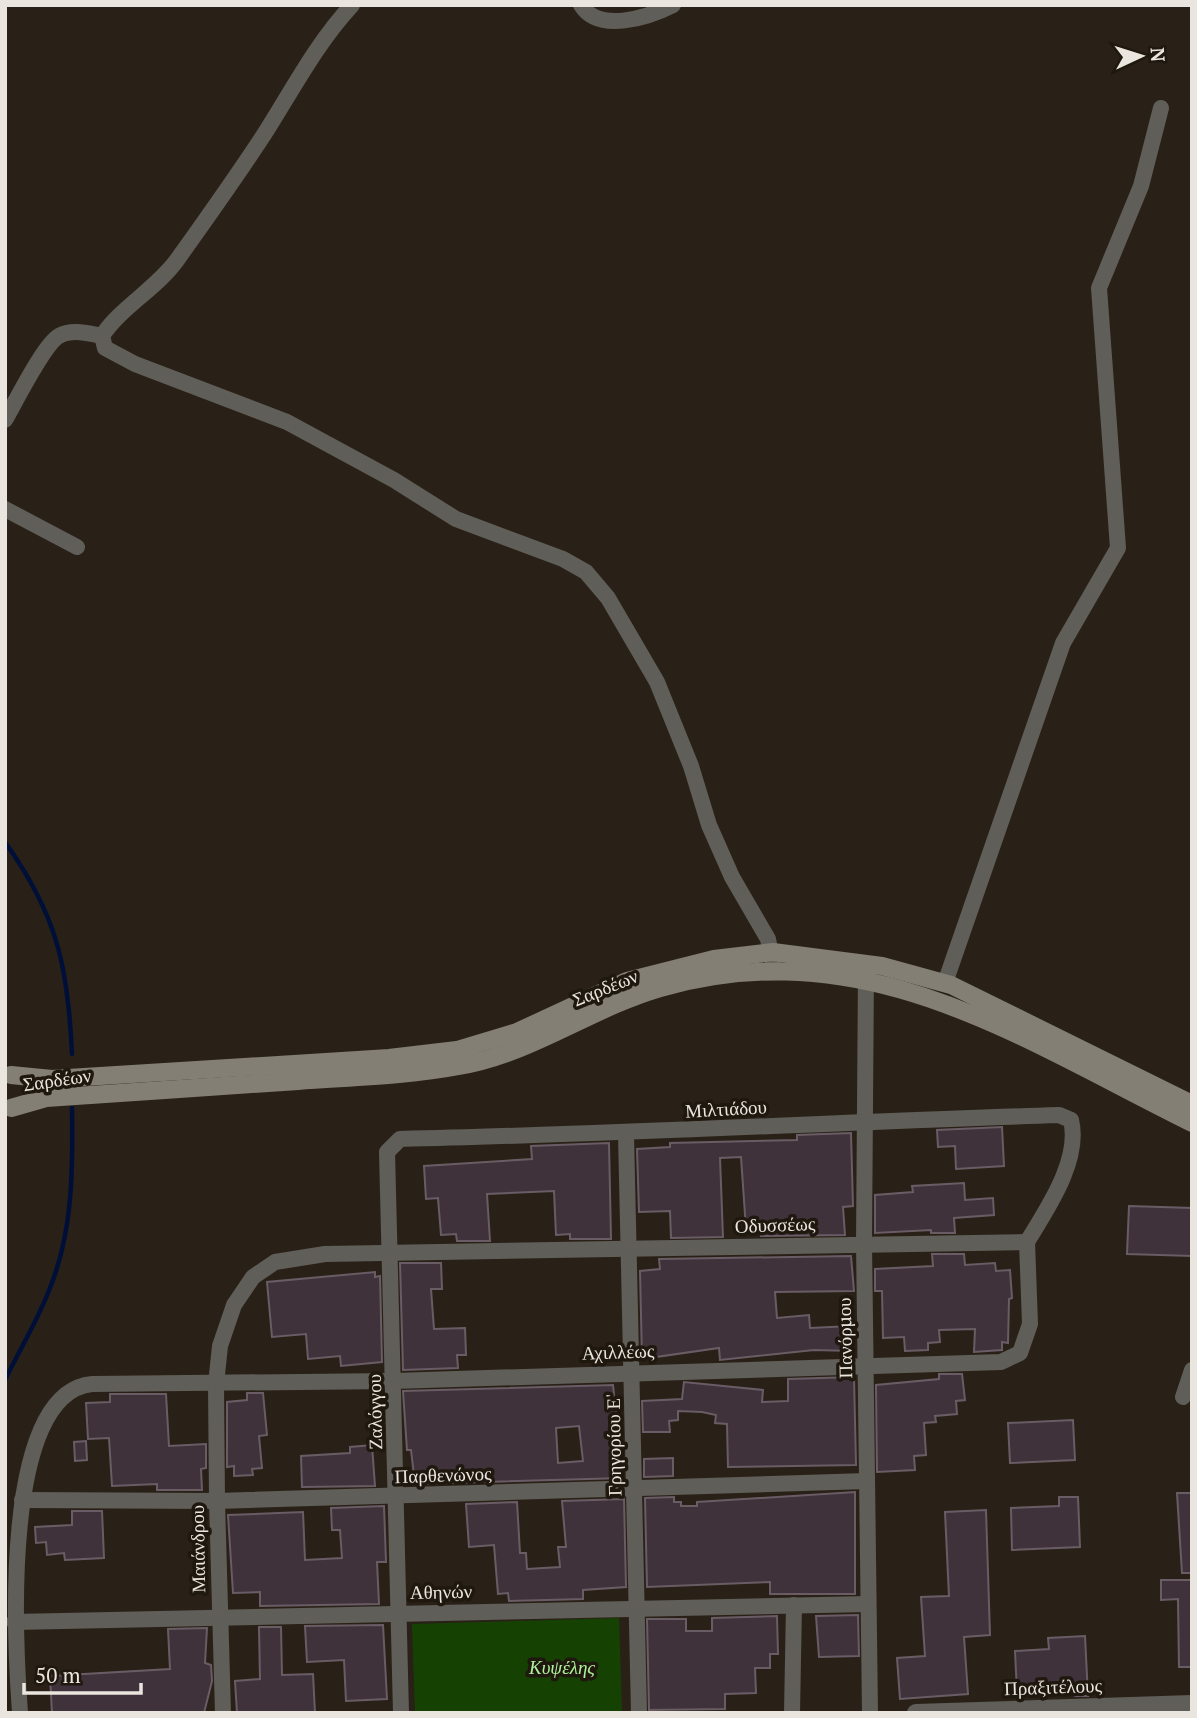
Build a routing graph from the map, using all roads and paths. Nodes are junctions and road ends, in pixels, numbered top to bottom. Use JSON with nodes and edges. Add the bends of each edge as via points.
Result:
{"nodes":[{"id":1,"x":352,"y":5,"type":"edge"},
{"id":2,"x":581,"y":5,"type":"edge"},
{"id":3,"x":673,"y":5,"type":"edge"},
{"id":4,"x":1161,"y":108,"type":"dead end"},
{"id":5,"x":102,"y":335,"type":"junction"},
{"id":6,"x":5,"y":420,"type":"edge"},
{"id":7,"x":5,"y":509,"type":"edge"},
{"id":8,"x":77,"y":547,"type":"dead end"},
{"id":9,"x":774,"y":961,"type":"junction"},
{"id":10,"x":866,"y":971,"type":"junction"},
{"id":11,"x":945,"y":983,"type":"junction"},
{"id":12,"x":7,"y":1072,"type":"edge"},
{"id":13,"x":1192,"y":1104,"type":"edge"},
{"id":14,"x":7,"y":1113,"type":"edge"},
{"id":15,"x":865,"y":1121,"type":"junction"},
{"id":16,"x":1192,"y":1123,"type":"edge"},
{"id":17,"x":626,"y":1134,"type":"junction"},
{"id":18,"x":387,"y":1152,"type":"joint"},
{"id":19,"x":1027,"y":1242,"type":"junction"},
{"id":20,"x":864,"y":1243,"type":"junction"},
{"id":21,"x":631,"y":1250,"type":"junction"},
{"id":22,"x":392,"y":1253,"type":"junction"},
{"id":23,"x":865,"y":1366,"type":"junction"},
{"id":24,"x":1192,"y":1370,"type":"edge"},
{"id":25,"x":633,"y":1372,"type":"junction"},
{"id":26,"x":394,"y":1381,"type":"junction"},
{"id":27,"x":216,"y":1384,"type":"junction"},
{"id":28,"x":1183,"y":1397,"type":"dead end"},
{"id":29,"x":867,"y":1481,"type":"junction"},
{"id":30,"x":635,"y":1488,"type":"junction"},
{"id":31,"x":397,"y":1496,"type":"junction"},
{"id":32,"x":22,"y":1500,"type":"junction"},
{"id":33,"x":217,"y":1501,"type":"junction"},
{"id":34,"x":868,"y":1604,"type":"junction"},
{"id":35,"x":794,"y":1605,"type":"junction"},
{"id":36,"x":637,"y":1608,"type":"junction"},
{"id":37,"x":398,"y":1613,"type":"junction"},
{"id":38,"x":220,"y":1619,"type":"junction"},
{"id":39,"x":14,"y":1622,"type":"junction"},
{"id":40,"x":1192,"y":1704,"type":"edge"},
{"id":41,"x":1103,"y":1709,"type":"edge"},
{"id":42,"x":20,"y":1713,"type":"edge"},
{"id":43,"x":223,"y":1713,"type":"edge"},
{"id":44,"x":401,"y":1713,"type":"edge"},
{"id":45,"x":639,"y":1713,"type":"edge"},
{"id":46,"x":792,"y":1713,"type":"edge"},
{"id":47,"x":870,"y":1713,"type":"edge"},
{"id":48,"x":916,"y":1713,"type":"edge"}],
"edges":[{"from":1,"to":5,"type":"street","via":[[320,43],[246,163],[174,264]]},
{"from":2,"to":3,"type":"street","via":[[596,18],[627,20]]},
{"from":4,"to":11,"type":"street","via":[[1141,186],[1100,289],[1118,548],[1063,643]]},
{"from":5,"to":6,"type":"street","via":[[59,336]]},
{"from":5,"to":9,"type":"street","via":[[112,354],[287,422],[456,519],[586,572],[608,598],[657,682],[709,825]]},
{"from":7,"to":8,"type":"street"},
{"from":9,"to":10,"type":"main road","name":"Σαρδέων"},
{"from":9,"to":12,"type":"main road","name":"Σαρδέων","via":[[714,959],[627,981],[517,1032],[457,1050],[52,1079]]},
{"from":9,"to":14,"type":"main road","name":"Σαρδέων","via":[[659,989],[520,1048],[461,1066],[378,1076],[46,1098]]},
{"from":10,"to":11,"type":"main road","name":"Σαρδέων"},
{"from":10,"to":15,"type":"street","name":"Πανόρμου"},
{"from":10,"to":16,"type":"main road","name":"Σαρδέων","via":[[960,1009]]},
{"from":11,"to":13,"type":"main road","name":"Σαρδέων"},
{"from":12,"to":14,"type":"main road","via":[[17,1092]]},
{"from":15,"to":17,"type":"street","name":"Μιλτιάδου"},
{"from":15,"to":19,"type":"street","name":"Μιλτιάδου","via":[[1059,1115],[1071,1120],[1071,1157]]},
{"from":15,"to":20,"type":"street","name":"Πανόρμου"},
{"from":17,"to":18,"type":"street","name":"Μιλτιάδου","via":[[400,1139]]},
{"from":17,"to":21,"type":"street","name":"Γρηγορίου Ε'"},
{"from":18,"to":22,"type":"street","name":"Ζαλόγγου"},
{"from":19,"to":20,"type":"street","name":"Οδυσσέως"},
{"from":19,"to":23,"type":"street","name":"Αχιλλέως","via":[[1030,1324],[1020,1353],[1001,1362]]},
{"from":20,"to":21,"type":"street","name":"Οδυσσέως"},
{"from":20,"to":23,"type":"street","name":"Πανόρμου"},
{"from":21,"to":22,"type":"street","name":"Οδυσσέως"},
{"from":21,"to":25,"type":"street","name":"Γρηγορίου Ε'"},
{"from":22,"to":26,"type":"street","name":"Ζαλόγγου"},
{"from":22,"to":27,"type":"street","name":"Μαιάνδρου","via":[[304,1256],[263,1269],[242,1291],[227,1322]]},
{"from":23,"to":25,"type":"street","name":"Αχιλλέως"},
{"from":23,"to":29,"type":"street","name":"Πανόρμου"},
{"from":24,"to":28,"type":"street"},
{"from":25,"to":26,"type":"street","name":"Αχιλλέως"},
{"from":25,"to":30,"type":"street","name":"Γρηγορίου Ε'"},
{"from":26,"to":27,"type":"street","name":"Αχιλλέως"},
{"from":26,"to":31,"type":"street","name":"Ζαλόγγου"},
{"from":27,"to":32,"type":"street","name":"Αχιλλέως","via":[[84,1384],[63,1394],[46,1413]]},
{"from":27,"to":33,"type":"street","name":"Μαιάνδρου"},
{"from":29,"to":30,"type":"street","name":"Παρθενώνος"},
{"from":29,"to":34,"type":"street","name":"Πανόρμου"},
{"from":30,"to":31,"type":"street","name":"Παρθενώνος"},
{"from":30,"to":36,"type":"street","name":"Γρηγορίου Ε'"},
{"from":31,"to":33,"type":"street","name":"Παρθενώνος"},
{"from":31,"to":37,"type":"street","name":"Ζαλόγγου"},
{"from":32,"to":33,"type":"street","name":"Παρθενώνος"},
{"from":32,"to":39,"type":"street","via":[[15,1553]]},
{"from":33,"to":38,"type":"street","name":"Μαιάνδρου"},
{"from":34,"to":35,"type":"street","name":"Αθηνών"},
{"from":34,"to":47,"type":"street","name":"Πανόρμου"},
{"from":35,"to":36,"type":"street","name":"Αθηνών"},
{"from":35,"to":46,"type":"street"},
{"from":36,"to":37,"type":"street","name":"Αθηνών"},
{"from":36,"to":45,"type":"street","name":"Γρηγορίου Ε'"},
{"from":37,"to":38,"type":"street","name":"Αθηνών"},
{"from":37,"to":44,"type":"street","name":"Ζαλόγγου"},
{"from":38,"to":39,"type":"street","name":"Αθηνών"},
{"from":38,"to":43,"type":"street","name":"Μαιάνδρου"},
{"from":39,"to":42,"type":"street"},
{"from":40,"to":41,"type":"street","name":"Πραξιτέλους"},
{"from":41,"to":48,"type":"street","name":"Πραξιτέλους"}]}
